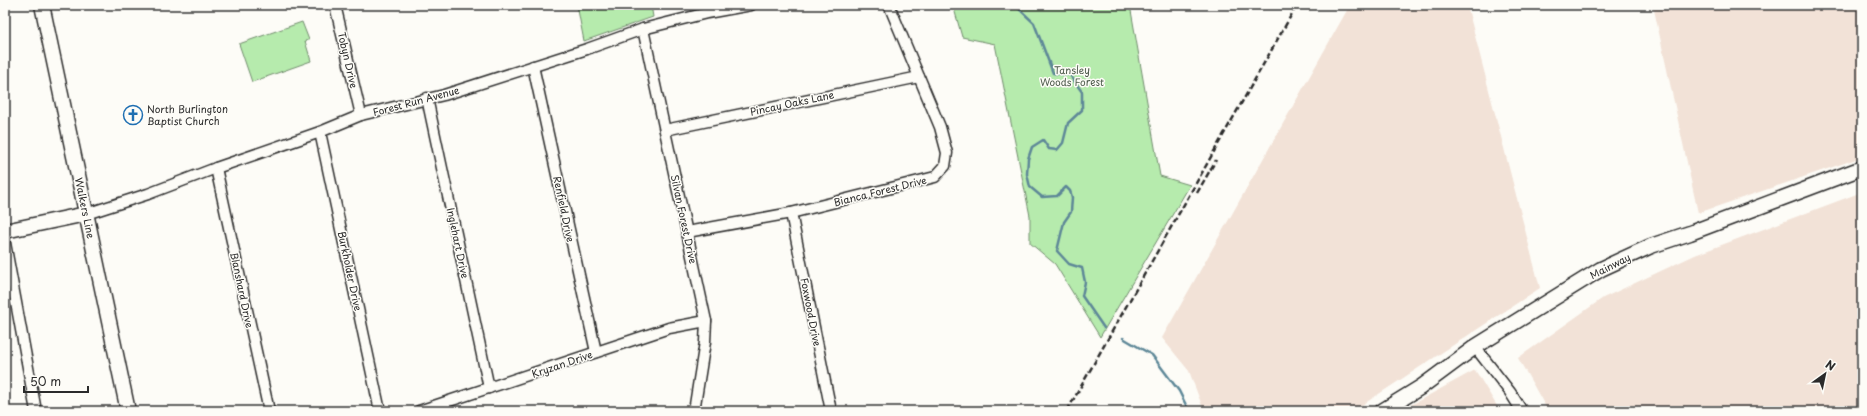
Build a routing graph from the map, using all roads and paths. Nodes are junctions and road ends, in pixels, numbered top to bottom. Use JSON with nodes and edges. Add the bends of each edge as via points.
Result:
{"nodes":[{"id":1,"x":42,"y":5,"type":"edge"},
{"id":2,"x":335,"y":5,"type":"edge"},
{"id":3,"x":751,"y":5,"type":"edge"},
{"id":4,"x":889,"y":5,"type":"edge"},
{"id":5,"x":706,"y":9,"type":"edge"},
{"id":6,"x":643,"y":29,"type":"junction"},
{"id":7,"x":533,"y":66,"type":"junction"},
{"id":8,"x":919,"y":77,"type":"junction"},
{"id":9,"x":427,"y":98,"type":"junction"},
{"id":10,"x":361,"y":115,"type":"junction"},
{"id":11,"x":665,"y":130,"type":"junction"},
{"id":12,"x":320,"y":132,"type":"junction"},
{"id":13,"x":216,"y":168,"type":"junction"},
{"id":14,"x":1862,"y":168,"type":"edge"},
{"id":15,"x":791,"y":213,"type":"junction"},
{"id":16,"x":86,"y":214,"type":"junction"},
{"id":17,"x":5,"y":231,"type":"edge"},
{"id":18,"x":687,"y":232,"type":"junction"},
{"id":19,"x":5,"y":244,"type":"edge"},
{"id":20,"x":706,"y":321,"type":"junction"},
{"id":21,"x":1475,"y":347,"type":"junction"},
{"id":22,"x":596,"y":352,"type":"junction"},
{"id":23,"x":489,"y":388,"type":"junction"},
{"id":24,"x":36,"y":411,"type":"edge"},
{"id":25,"x":128,"y":411,"type":"edge"},
{"id":26,"x":269,"y":411,"type":"edge"},
{"id":27,"x":380,"y":411,"type":"edge"},
{"id":28,"x":419,"y":411,"type":"edge"},
{"id":29,"x":694,"y":411,"type":"edge"},
{"id":30,"x":832,"y":411,"type":"edge"},
{"id":31,"x":1382,"y":411,"type":"edge"},
{"id":32,"x":1522,"y":411,"type":"edge"}],
"edges":[{"from":1,"to":16,"type":"street","name":"Walkers Line"},
{"from":2,"to":10,"type":"street","name":"Tobyn Drive"},
{"from":3,"to":5,"type":"street","name":"Forest Run Avenue"},
{"from":4,"to":8,"type":"street","name":"Bianca Forest Drive"},
{"from":5,"to":6,"type":"street","name":"Forest Run Avenue"},
{"from":6,"to":7,"type":"street","name":"Forest Run Avenue"},
{"from":6,"to":11,"type":"street","name":"Silvan Forest Drive"},
{"from":7,"to":9,"type":"street","name":"Forest Run Avenue","via":[[444,95]]},
{"from":7,"to":22,"type":"street","name":"Renfield Drive"},
{"from":8,"to":11,"type":"street","name":"Pincay Oaks Lane"},
{"from":8,"to":15,"type":"street","name":"Bianca Forest Drive","via":[[940,127],[947,153],[945,166],[935,177]]},
{"from":9,"to":10,"type":"street","name":"Forest Run Avenue"},
{"from":9,"to":23,"type":"street","name":"Inglehart Drive"},
{"from":10,"to":12,"type":"street","name":"Forest Run Avenue"},
{"from":11,"to":18,"type":"street","name":"Silvan Forest Drive"},
{"from":12,"to":13,"type":"street","name":"Forest Run Avenue"},
{"from":12,"to":27,"type":"street","name":"Burkholder Drive"},
{"from":13,"to":16,"type":"street","name":"Forest Run Avenue"},
{"from":13,"to":26,"type":"street","name":"Blanshard Drive"},
{"from":14,"to":21,"type":"street","name":"Mainway","via":[[1651,246],[1601,270]]},
{"from":15,"to":18,"type":"street","name":"Bianca Forest Drive"},
{"from":15,"to":30,"type":"street","name":"Foxwood Drive"},
{"from":16,"to":17,"type":"street"},
{"from":16,"to":25,"type":"street","name":"Walkers Line"},
{"from":18,"to":20,"type":"street","name":"Silvan Forest Drive"},
{"from":19,"to":24,"type":"street"},
{"from":20,"to":22,"type":"street","name":"Kryzan Drive","via":[[669,328]]},
{"from":20,"to":29,"type":"street","name":"Silvan Forest Drive"},
{"from":21,"to":31,"type":"street","name":"Mainway","via":[[1421,387]]},
{"from":21,"to":32,"type":"street"},
{"from":22,"to":23,"type":"street","name":"Kryzan Drive"},
{"from":23,"to":28,"type":"street","name":"Kryzan Drive"}]}
